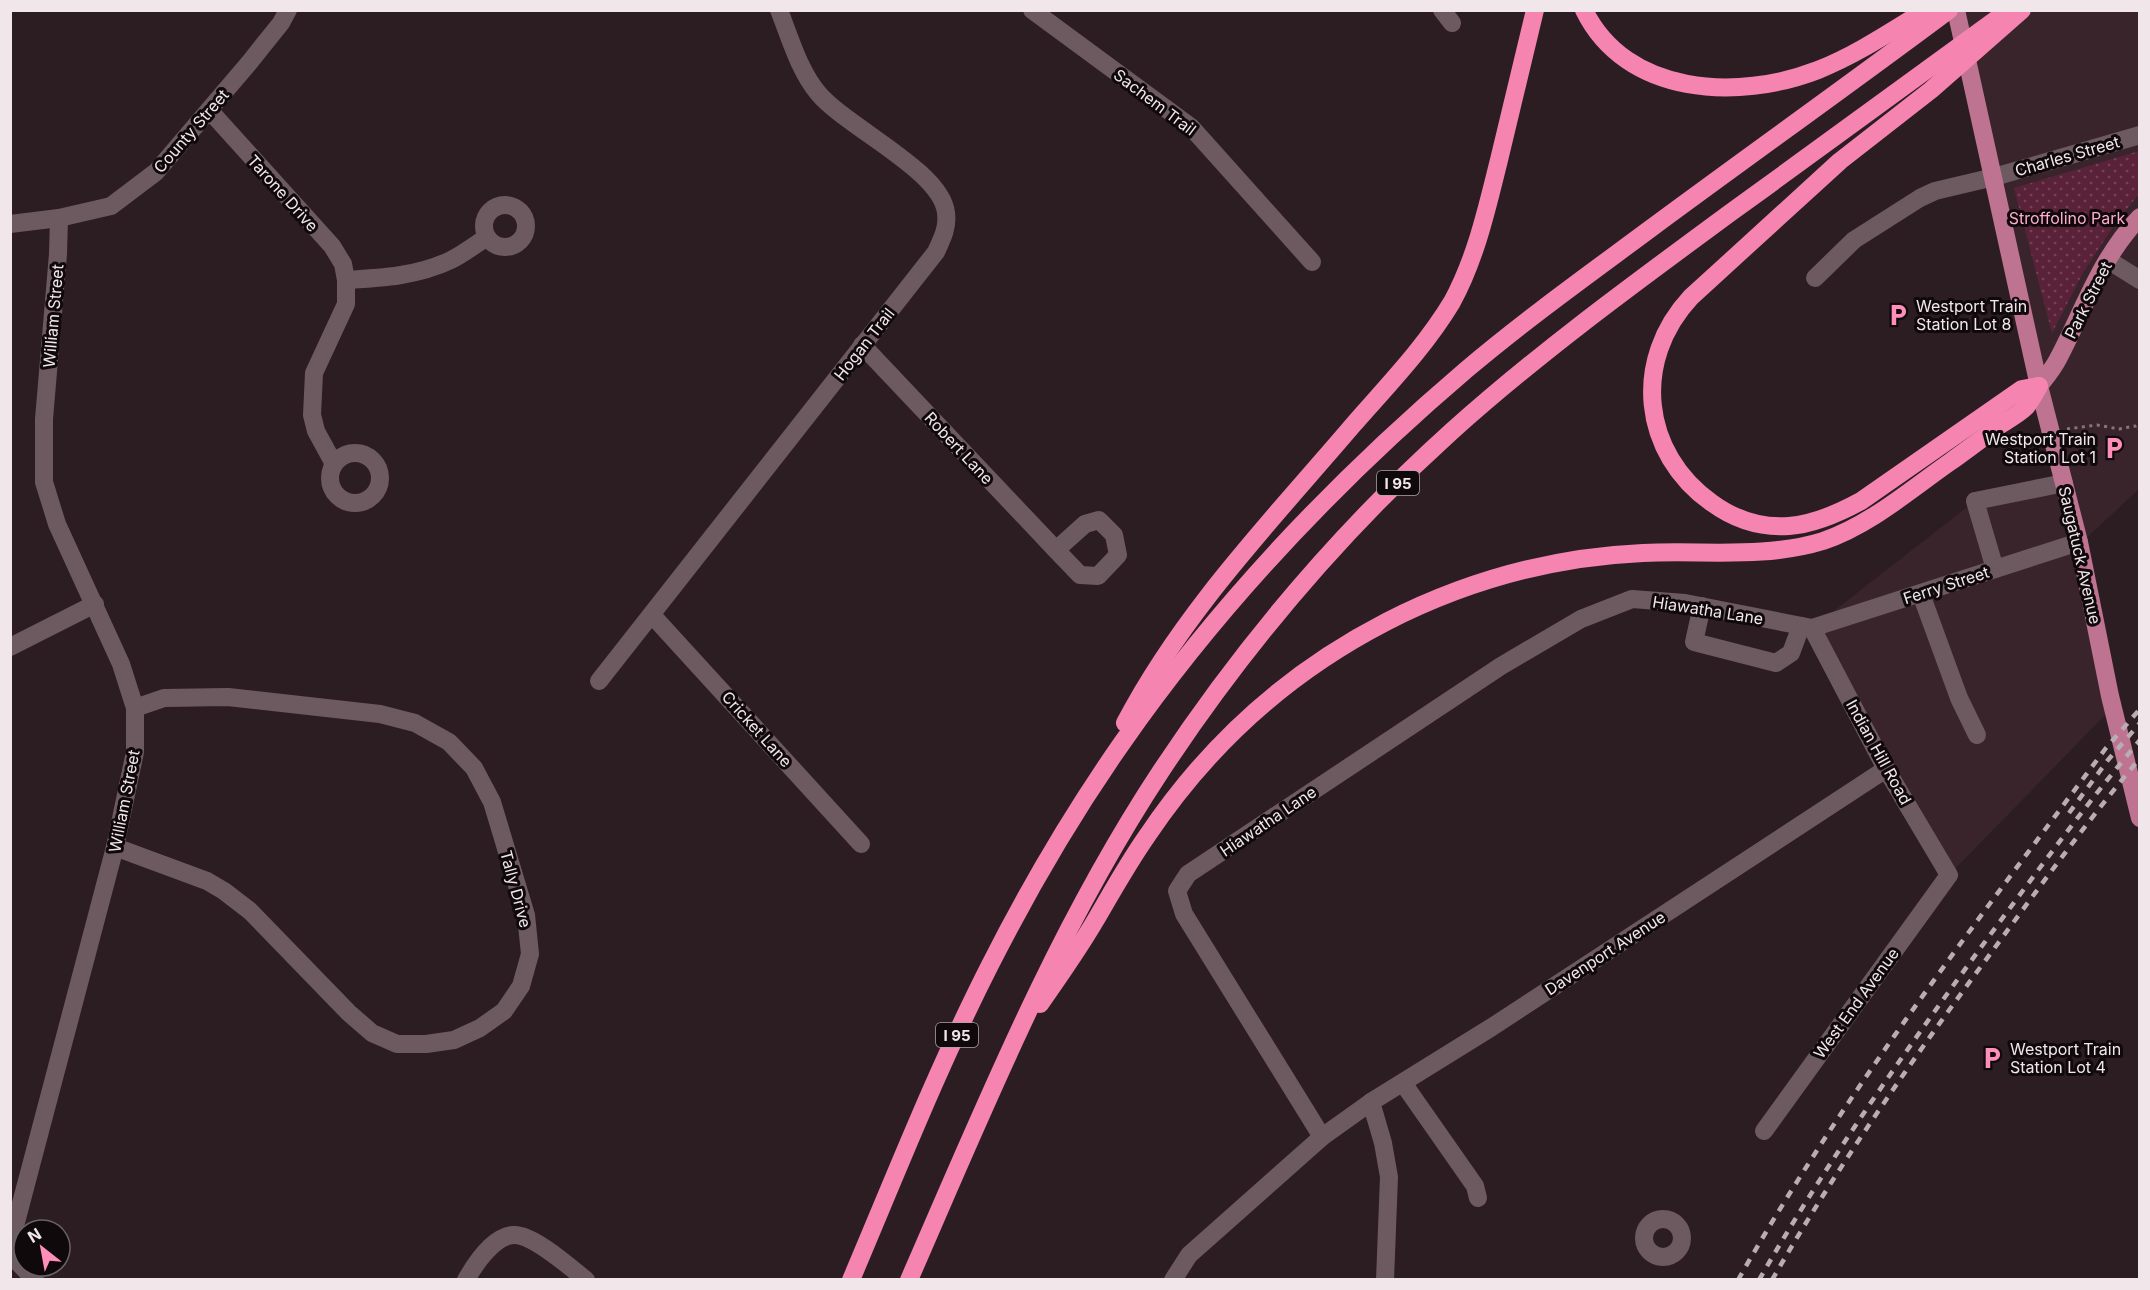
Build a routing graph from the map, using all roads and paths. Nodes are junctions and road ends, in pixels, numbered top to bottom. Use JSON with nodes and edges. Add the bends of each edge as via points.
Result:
{"nodes":[{"id":1,"x":779,"y":10,"type":"edge"},
{"id":2,"x":1032,"y":10,"type":"edge"},
{"id":3,"x":1535,"y":10,"type":"edge"},
{"id":4,"x":1584,"y":10,"type":"edge"},
{"id":5,"x":1949,"y":10,"type":"edge"},
{"id":6,"x":1956,"y":10,"type":"edge"},
{"id":7,"x":2009,"y":10,"type":"edge"},
{"id":8,"x":2022,"y":10,"type":"edge"},
{"id":9,"x":1929,"y":16,"type":"edge"},
{"id":10,"x":285,"y":17,"type":"edge"},
{"id":11,"x":1988,"y":33,"type":"junction"},
{"id":12,"x":210,"y":111,"type":"junction"},
{"id":13,"x":2139,"y":135,"type":"edge"},
{"id":14,"x":1994,"y":177,"type":"junction"},
{"id":15,"x":2139,"y":217,"type":"edge"},
{"id":16,"x":59,"y":218,"type":"junction"},
{"id":17,"x":10,"y":224,"type":"edge"},
{"id":18,"x":487,"y":237,"type":"dead end"},
{"id":19,"x":2108,"y":260,"type":"junction"},
{"id":20,"x":1312,"y":262,"type":"dead end"},
{"id":21,"x":1815,"y":278,"type":"dead end"},
{"id":22,"x":346,"y":280,"type":"junction"},
{"id":23,"x":2139,"y":280,"type":"edge"},
{"id":24,"x":862,"y":345,"type":"junction"},
{"id":25,"x":2039,"y":386,"type":"junction"},
{"id":26,"x":2067,"y":429,"type":"dead end"},
{"id":27,"x":2139,"y":429,"type":"edge"},
{"id":28,"x":334,"y":464,"type":"dead end"},
{"id":29,"x":2064,"y":483,"type":"junction"},
{"id":30,"x":2079,"y":543,"type":"junction"},
{"id":31,"x":1056,"y":550,"type":"dead end"},
{"id":32,"x":1995,"y":569,"type":"junction"},
{"id":33,"x":1921,"y":594,"type":"junction"},
{"id":34,"x":95,"y":604,"type":"junction"},
{"id":35,"x":1702,"y":606,"type":"junction"},
{"id":36,"x":652,"y":615,"type":"junction"},
{"id":37,"x":1807,"y":627,"type":"junction"},
{"id":38,"x":10,"y":647,"type":"edge"},
{"id":39,"x":599,"y":681,"type":"dead end"},
{"id":40,"x":135,"y":708,"type":"junction"},
{"id":41,"x":1977,"y":735,"type":"dead end"},
{"id":42,"x":1886,"y":769,"type":"junction"},
{"id":43,"x":1085,"y":800,"type":"junction"},
{"id":44,"x":2139,"y":818,"type":"edge"},
{"id":45,"x":861,"y":844,"type":"dead end"},
{"id":46,"x":115,"y":847,"type":"junction"},
{"id":47,"x":1949,"y":875,"type":"joint"},
{"id":48,"x":1010,"y":1048,"type":"junction"},
{"id":49,"x":1403,"y":1083,"type":"junction"},
{"id":50,"x":1371,"y":1102,"type":"junction"},
{"id":51,"x":1764,"y":1131,"type":"dead end"},
{"id":52,"x":1322,"y":1137,"type":"junction"},
{"id":53,"x":1478,"y":1198,"type":"dead end"},
{"id":54,"x":10,"y":1245,"type":"edge"},
{"id":55,"x":10,"y":1254,"type":"edge"},
{"id":56,"x":35,"y":1280,"type":"edge"},
{"id":57,"x":466,"y":1280,"type":"edge"},
{"id":58,"x":586,"y":1280,"type":"edge"},
{"id":59,"x":851,"y":1280,"type":"edge"},
{"id":60,"x":909,"y":1280,"type":"edge"},
{"id":61,"x":1173,"y":1280,"type":"edge"},
{"id":62,"x":1385,"y":1280,"type":"edge"}],
"edges":[{"from":1,"to":24,"type":"street","name":"Hogan Trail","via":[[818,93],[914,168],[935,189],[946,211],[946,231],[936,252]]},
{"from":2,"to":20,"type":"street","name":"Sachem Trail","via":[[1191,127]]},
{"from":3,"to":43,"type":"highway","via":[[1482,225],[1452,301],[1423,343],[1185,626],[1138,698]]},
{"from":4,"to":9,"type":"highway","via":[[1605,42],[1638,68],[1689,85],[1731,88],[1775,83],[1815,71]]},
{"from":5,"to":9,"type":"highway","number":"I 95"},
{"from":6,"to":14,"type":"main road","name":"Saugatuck Avenue"},
{"from":7,"to":11,"type":"highway","number":"I 95"},
{"from":8,"to":11,"type":"highway"},
{"from":9,"to":43,"type":"highway","number":"I 95","via":[[1566,291],[1419,412],[1318,509],[1238,594],[1158,694]]},
{"from":10,"to":12,"type":"street","name":"County Street"},
{"from":11,"to":25,"type":"highway","via":[[1946,77],[1825,175],[1680,309],[1664,336],[1655,365],[1652,397],[1657,429],[1670,460],[1702,497],[1730,514],[1760,525],[1789,526],[1835,515],[1861,501],[2022,389]]},
{"from":11,"to":48,"type":"highway","number":"I 95","via":[[1941,59],[1547,350],[1449,433],[1359,522],[1235,667],[1161,770],[1065,933]]},
{"from":12,"to":16,"type":"street","name":"County Street","via":[[156,172],[111,206]]},
{"from":12,"to":22,"type":"street","name":"Tarone Drive","via":[[332,246],[343,264]]},
{"from":13,"to":14,"type":"street","name":"Charles Street"},
{"from":14,"to":21,"type":"street","name":"Charles Street","via":[[1920,198],[1854,240]]},
{"from":14,"to":25,"type":"main road","name":"Saugatuck Avenue"},
{"from":15,"to":19,"type":"main road","name":"Park Street"},
{"from":16,"to":17,"type":"street","name":"County Street"},
{"from":16,"to":34,"type":"street","name":"William Street","via":[[44,419],[44,482],[57,524]]},
{"from":18,"to":22,"type":"street","via":[[452,260],[421,272]]},
{"from":19,"to":23,"type":"street"},
{"from":19,"to":25,"type":"main road","name":"Park Street","via":[[2058,360]]},
{"from":22,"to":28,"type":"street","name":"Tarone Drive","via":[[346,304],[314,373],[315,430]]},
{"from":24,"to":31,"type":"street","name":"Robert Lane"},
{"from":24,"to":36,"type":"street","name":"Hogan Trail"},
{"from":25,"to":29,"type":"main road","name":"Saugatuck Avenue"},
{"from":25,"to":48,"type":"highway","via":[[2026,407],[1862,523],[1826,540],[1784,549],[1740,552],[1617,554],[1536,567],[1432,600],[1372,629],[1321,660],[1238,726],[1179,791]]},
{"from":26,"to":27,"type":"path","via":[[2097,425]]},
{"from":29,"to":30,"type":"main road","name":"Saugatuck Avenue"},
{"from":29,"to":32,"type":"street","via":[[1975,501]]},
{"from":30,"to":32,"type":"street","name":"Ferry Street"},
{"from":30,"to":44,"type":"main road","name":"Saugatuck Avenue"},
{"from":32,"to":33,"type":"street","name":"Ferry Street"},
{"from":33,"to":37,"type":"street","name":"Ferry Street"},
{"from":33,"to":41,"type":"street","via":[[1959,698]]},
{"from":34,"to":38,"type":"street"},
{"from":34,"to":40,"type":"street","name":"William Street"},
{"from":35,"to":37,"type":"street","name":"Hiawatha Lane"},
{"from":35,"to":37,"type":"street","via":[[1694,642],[1776,663],[1791,653]]},
{"from":35,"to":52,"type":"street","name":"Hiawatha Lane","via":[[1632,599],[1581,619],[1501,666],[1188,874],[1177,891],[1184,914]]},
{"from":36,"to":39,"type":"street","name":"Hogan Trail"},
{"from":36,"to":45,"type":"street","name":"Cricket Lane"},
{"from":37,"to":42,"type":"street","name":"Indian Hill Road"},
{"from":40,"to":46,"type":"street","name":"William Street","via":[[135,752]]},
{"from":40,"to":46,"type":"street","name":"Tally Drive","via":[[164,698],[228,697],[380,714],[415,723],[448,742],[474,768],[492,802],[526,915],[530,954],[521,986],[504,1011],[480,1028],[454,1040],[397,1044],[372,1033],[349,1013],[250,911],[224,891]]},
{"from":42,"to":47,"type":"street","name":"Indian Hill Road"},
{"from":42,"to":49,"type":"street","name":"Davenport Avenue"},
{"from":43,"to":59,"type":"highway","number":"I 95","via":[[989,967]]},
{"from":46,"to":54,"type":"street","name":"William Street"},
{"from":47,"to":51,"type":"street","name":"West End Avenue"},
{"from":48,"to":60,"type":"highway","number":"I 95"},
{"from":49,"to":50,"type":"street","name":"Davenport Avenue"},
{"from":49,"to":53,"type":"street","via":[[1475,1186]]},
{"from":50,"to":52,"type":"street","name":"Davenport Avenue"},
{"from":50,"to":62,"type":"street","via":[[1389,1177]]},
{"from":52,"to":61,"type":"street","via":[[1189,1255]]},
{"from":55,"to":56,"type":"street"},
{"from":57,"to":58,"type":"street","via":[[481,1256],[513,1235],[531,1240]]}]}
